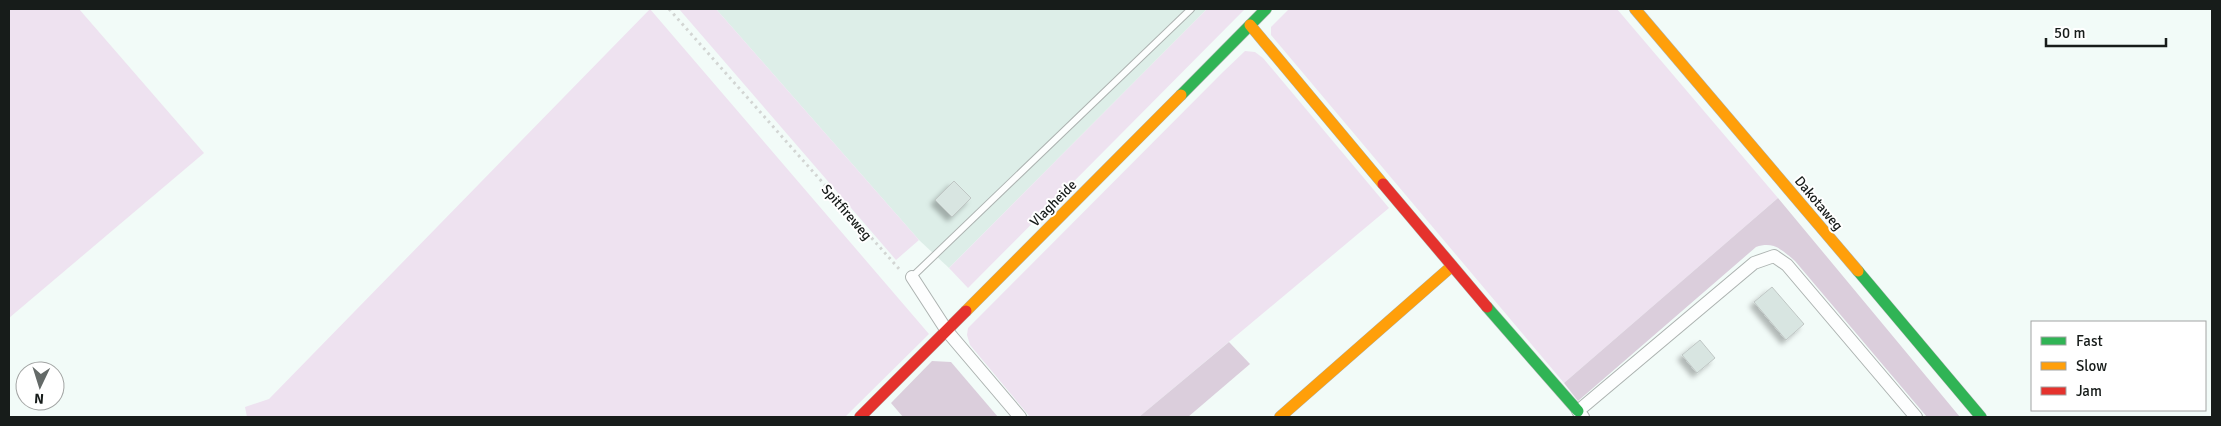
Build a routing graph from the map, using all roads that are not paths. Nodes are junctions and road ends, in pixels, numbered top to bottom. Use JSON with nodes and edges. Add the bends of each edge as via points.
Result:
{"nodes":[{"id":1,"x":1191,"y":9,"type":"edge"},
{"id":2,"x":1266,"y":9,"type":"edge"},
{"id":3,"x":1634,"y":9,"type":"edge"},
{"id":4,"x":1250,"y":25,"type":"junction"},
{"id":5,"x":1452,"y":266,"type":"junction"},
{"id":6,"x":912,"y":276,"type":"joint"},
{"id":7,"x":947,"y":331,"type":"junction"},
{"id":8,"x":1580,"y":414,"type":"edge"},
{"id":9,"x":860,"y":417,"type":"edge"},
{"id":10,"x":1020,"y":417,"type":"edge"},
{"id":11,"x":1280,"y":417,"type":"edge"},
{"id":12,"x":1916,"y":417,"type":"edge"},
{"id":13,"x":1981,"y":417,"type":"edge"}],
"edges":[{"from":1,"to":6,"type":"lane"},
{"from":2,"to":4,"type":"street","name":"Vlagheide"},
{"from":3,"to":13,"type":"street","name":"Dakotaweg"},
{"from":4,"to":5,"type":"street"},
{"from":4,"to":7,"type":"street","name":"Vlagheide"},
{"from":5,"to":8,"type":"street"},
{"from":5,"to":11,"type":"street"},
{"from":6,"to":7,"type":"street"},
{"from":7,"to":9,"type":"street","name":"Vlagheide"},
{"from":7,"to":10,"type":"street"},
{"from":8,"to":12,"type":"street","via":[[1754,263],[1774,256],[1787,265]]}]}
